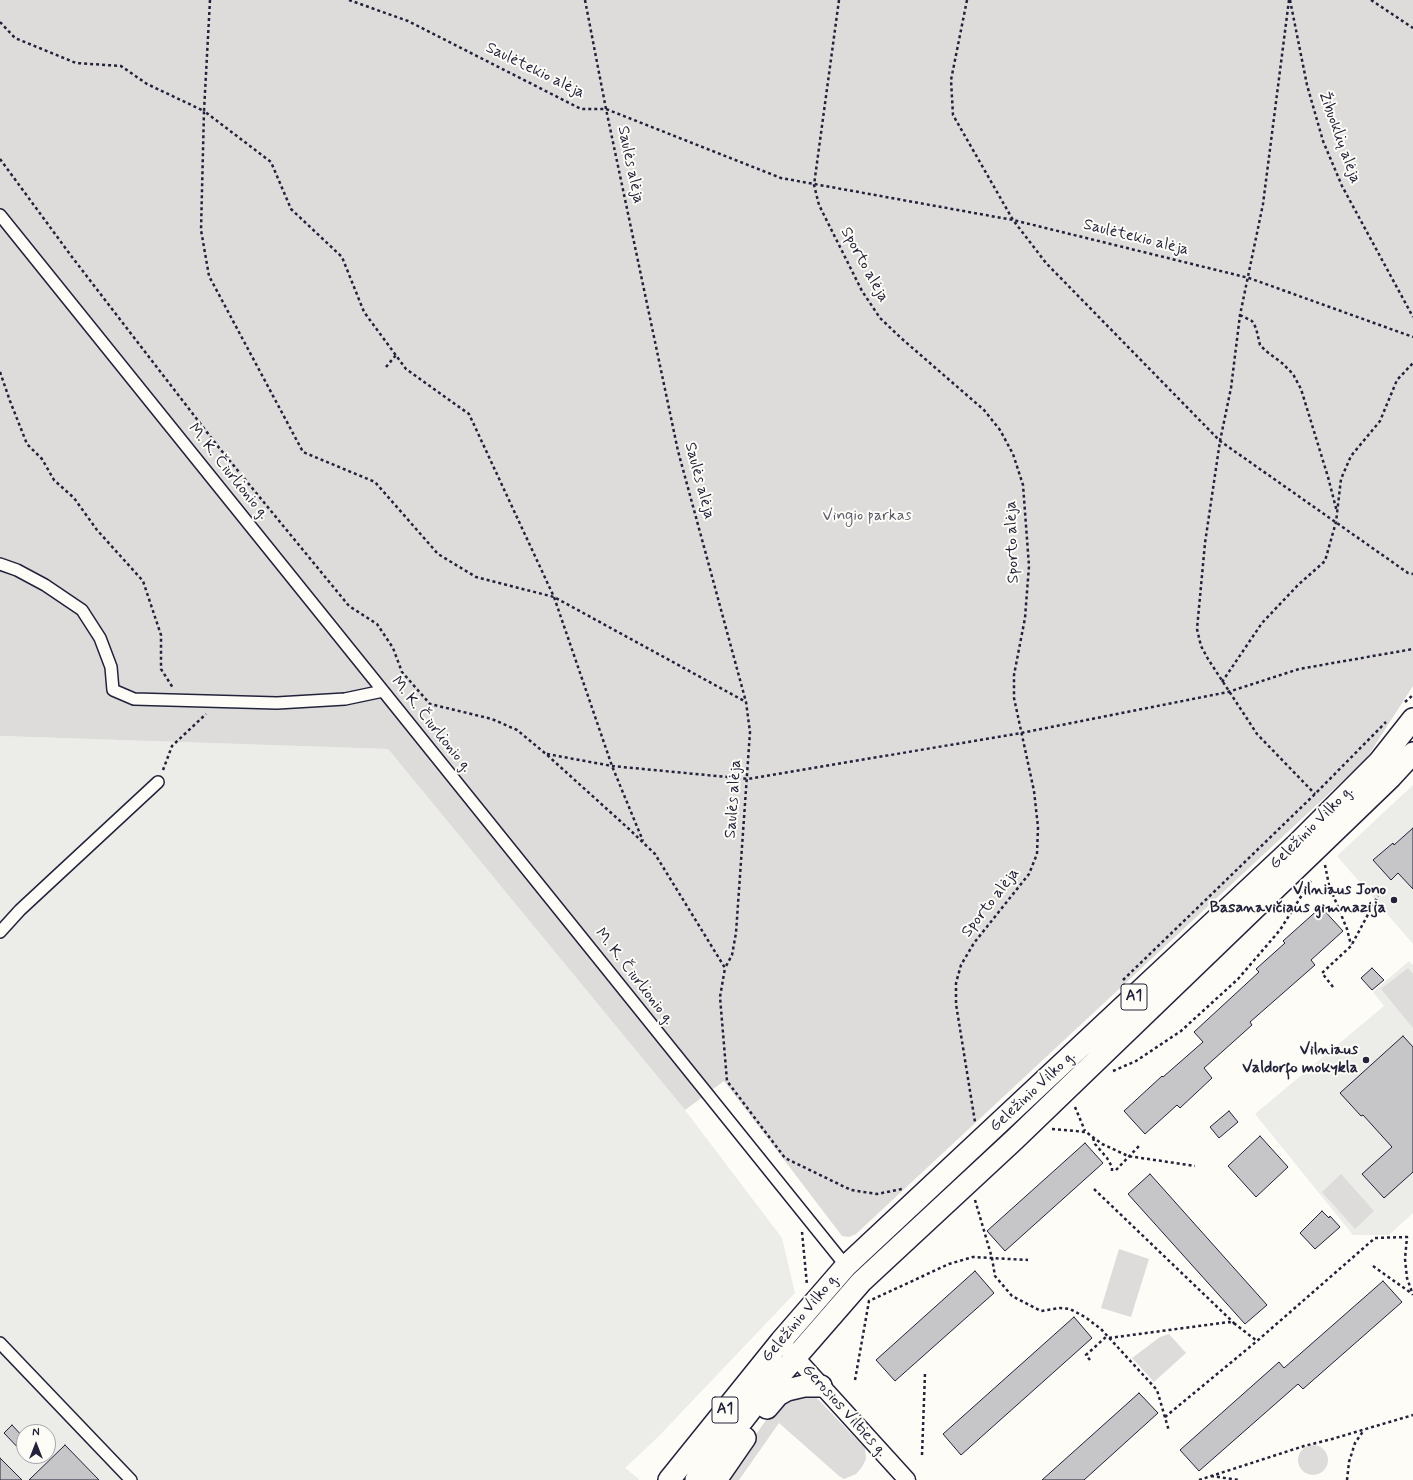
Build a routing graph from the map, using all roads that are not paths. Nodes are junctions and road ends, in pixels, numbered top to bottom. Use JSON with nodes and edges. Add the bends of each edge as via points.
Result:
{"nodes":[{"id":1,"x":0,"y":215,"type":"edge"},
{"id":2,"x":0,"y":564,"type":"edge"},
{"id":3,"x":383,"y":691,"type":"junction"},
{"id":4,"x":1408,"y":713,"type":"edge"},
{"id":5,"x":1413,"y":752,"type":"edge"},
{"id":6,"x":158,"y":782,"type":"road end"},
{"id":7,"x":0,"y":932,"type":"edge"},
{"id":8,"x":841,"y":1261,"type":"junction"},
{"id":9,"x":781,"y":1341,"type":"junction"},
{"id":10,"x":0,"y":1343,"type":"edge"},
{"id":11,"x":796,"y":1358,"type":"junction"},
{"id":12,"x":821,"y":1386,"type":"junction"},
{"id":13,"x":705,"y":1476,"type":"edge"},
{"id":14,"x":131,"y":1480,"type":"edge"},
{"id":15,"x":670,"y":1480,"type":"edge"},
{"id":16,"x":907,"y":1480,"type":"edge"}],
"edges":[{"from":1,"to":3,"type":"street","name":"M. K. Čiurlionio g."},
{"from":2,"to":3,"type":"street","via":[[46,585],[82,610],[100,638],[112,667],[113,690],[134,699],[277,703],[345,699]]},
{"from":3,"to":8,"type":"street","name":"M. K. Čiurlionio g."},
{"from":4,"to":8,"type":"highway","name":"Geležinio Vilko g.","number":"A1","via":[[1379,762],[1296,845]]},
{"from":5,"to":11,"type":"highway","name":"Geležinio Vilko g.","number":"A1","via":[[1368,800],[1014,1140],[861,1282]]},
{"from":6,"to":7,"type":"street","via":[[20,910]]},
{"from":8,"to":9,"type":"highway","name":"Geležinio Vilko g.","number":"A1"},
{"from":9,"to":11,"type":"main road","name":"Gerosios Vilties g."},
{"from":9,"to":15,"type":"highway","name":"Geležinio Vilko g.","number":"A1"},
{"from":10,"to":14,"type":"street"},
{"from":11,"to":12,"type":"main road","name":"Gerosios Vilties g."},
{"from":11,"to":13,"type":"highway","name":"Geležinio Vilko g.","number":"A1","via":[[760,1398]]},
{"from":12,"to":13,"type":"highway","via":[[804,1386],[778,1394]]},
{"from":12,"to":16,"type":"main road","name":"Gerosios Vilties g."}]}
